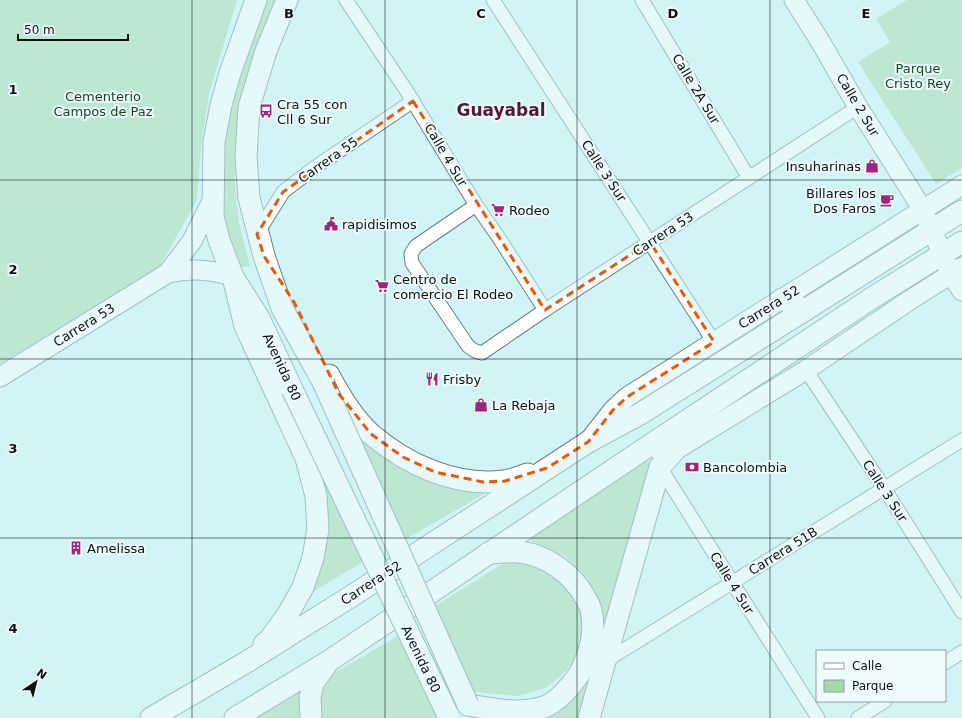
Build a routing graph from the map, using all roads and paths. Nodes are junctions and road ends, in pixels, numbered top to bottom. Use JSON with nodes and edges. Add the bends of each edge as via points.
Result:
{"nodes":[{"id":1,"x":256,"y":0,"type":"edge"},
{"id":2,"x":287,"y":0,"type":"edge"},
{"id":3,"x":346,"y":0,"type":"edge"},
{"id":4,"x":493,"y":0,"type":"edge"},
{"id":5,"x":642,"y":0,"type":"edge"},
{"id":6,"x":794,"y":0,"type":"edge"},
{"id":7,"x":413,"y":101,"type":"junction"},
{"id":8,"x":858,"y":107,"type":"junction"},
{"id":9,"x":749,"y":178,"type":"junction"},
{"id":10,"x":962,"y":185,"type":"edge"},
{"id":11,"x":213,"y":199,"type":"junction"},
{"id":12,"x":476,"y":205,"type":"junction"},
{"id":13,"x":922,"y":210,"type":"junction"},
{"id":14,"x":962,"y":211,"type":"edge"},
{"id":15,"x":934,"y":229,"type":"junction"},
{"id":16,"x":258,"y":234,"type":"junction"},
{"id":17,"x":650,"y":242,"type":"junction"},
{"id":18,"x":264,"y":256,"type":"junction"},
{"id":19,"x":955,"y":257,"type":"edge"},
{"id":20,"x":168,"y":273,"type":"junction"},
{"id":21,"x":233,"y":277,"type":"junction"},
{"id":22,"x":962,"y":291,"type":"edge"},
{"id":23,"x":782,"y":299,"type":"junction"},
{"id":24,"x":545,"y":310,"type":"junction"},
{"id":25,"x":806,"y":310,"type":"junction"},
{"id":26,"x":714,"y":342,"type":"junction"},
{"id":27,"x":806,"y":370,"type":"junction"},
{"id":28,"x":0,"y":377,"type":"edge"},
{"id":29,"x":962,"y":440,"type":"edge"},
{"id":30,"x":588,"y":442,"type":"junction"},
{"id":31,"x":647,"y":447,"type":"junction"},
{"id":32,"x":676,"y":450,"type":"junction"},
{"id":33,"x":660,"y":467,"type":"junction"},
{"id":34,"x":547,"y":468,"type":"junction"},
{"id":35,"x":884,"y":488,"type":"junction"},
{"id":36,"x":488,"y":553,"type":"junction"},
{"id":37,"x":732,"y":582,"type":"junction"},
{"id":38,"x":962,"y":612,"type":"edge"},
{"id":39,"x":962,"y":652,"type":"edge"},
{"id":40,"x":329,"y":662,"type":"junction"},
{"id":41,"x":604,"y":662,"type":"junction"},
{"id":42,"x":946,"y":662,"type":"edge"},
{"id":43,"x":245,"y":663,"type":"junction"},
{"id":44,"x":883,"y":702,"type":"edge"},
{"id":45,"x":471,"y":712,"type":"edge"},
{"id":46,"x":447,"y":716,"type":"edge"},
{"id":47,"x":151,"y":718,"type":"edge"},
{"id":48,"x":235,"y":718,"type":"edge"},
{"id":49,"x":311,"y":718,"type":"edge"},
{"id":50,"x":589,"y":718,"type":"edge"},
{"id":51,"x":818,"y":718,"type":"edge"},
{"id":52,"x":858,"y":718,"type":"edge"}],
"edges":[{"from":1,"to":11,"type":"main road","name":"Avenida 80","via":[[221,105],[214,142]]},
{"from":2,"to":16,"type":"main road","name":"Avenida 80","via":[[266,51],[249,107],[246,157],[248,198]]},
{"from":3,"to":7,"type":"street","name":"Calle 4 Sur"},
{"from":4,"to":17,"type":"street","name":"Calle 3 Sur"},
{"from":5,"to":9,"type":"street","name":"Calle 2A Sur"},
{"from":6,"to":8,"type":"street","name":"Calle 2 Sur"},
{"from":7,"to":12,"type":"street","name":"Calle 4 Sur"},
{"from":7,"to":16,"type":"street","name":"Carrera 55","via":[[283,192]]},
{"from":8,"to":9,"type":"street","name":"Carrera 53"},
{"from":8,"to":13,"type":"street","name":"Calle 2 Sur"},
{"from":9,"to":17,"type":"street","name":"Carrera 53"},
{"from":10,"to":13,"type":"street","name":"Carrera 52"},
{"from":11,"to":20,"type":"street","name":"Carrera 53","via":[[192,241]]},
{"from":11,"to":21,"type":"main road","name":"Avenida 80","via":[[219,240]]},
{"from":12,"to":24,"type":"street","name":"Calle 4 Sur"},
{"from":12,"to":24,"type":"street","name":"Carrera 53","via":[[416,246],[411,254],[412,262],[468,346],[475,351],[482,353]]},
{"from":13,"to":15,"type":"street","name":"Calle 2 Sur"},
{"from":13,"to":23,"type":"street","name":"Carrera 52"},
{"from":14,"to":15,"type":"main road","name":"Carrera 52"},
{"from":15,"to":19,"type":"street","name":"Calle 2 Sur"},
{"from":15,"to":25,"type":"main road","name":"Carrera 52"},
{"from":16,"to":18,"type":"main road","name":"Avenida 80"},
{"from":17,"to":24,"type":"street","name":"Carrera 53"},
{"from":17,"to":26,"type":"street","name":"Calle 3 Sur"},
{"from":18,"to":34,"type":"main road","via":[[294,302],[339,394],[371,434],[403,457],[435,472],[460,479],[505,481]]},
{"from":18,"to":45,"type":"main road","name":"Avenida 80","bridge":true,"via":[[282,308],[324,384]]},
{"from":19,"to":22,"type":"street","name":"Calle 2 Sur"},
{"from":19,"to":27,"type":"street","via":[[910,300]]},
{"from":19,"to":31,"type":"main road","via":[[872,298]]},
{"from":20,"to":21,"type":"street","name":"Carrera 53","via":[[205,270]]},
{"from":20,"to":28,"type":"street","name":"Carrera 53"},
{"from":21,"to":43,"type":"main road","via":[[245,326],[306,458],[316,496],[318,529],[313,558],[303,587],[270,639]]},
{"from":21,"to":46,"type":"main road","name":"Avenida 80","bridge":true,"via":[[259,318]]},
{"from":23,"to":25,"type":"main road"},
{"from":23,"to":26,"type":"street","name":"Carrera 52"},
{"from":25,"to":30,"type":"main road","name":"Carrera 52","via":[[640,414]]},
{"from":26,"to":30,"type":"street","name":"Carrera 52","via":[[623,400]]},
{"from":27,"to":32,"type":"street"},
{"from":27,"to":35,"type":"street","name":"Calle 3 Sur"},
{"from":29,"to":35,"type":"street","name":"Carrera 51B"},
{"from":30,"to":34,"type":"main road","name":"Carrera 52"},
{"from":31,"to":32,"type":"street","via":[[668,452]]},
{"from":31,"to":33,"type":"street","name":"Calle 4 Sur"},
{"from":31,"to":36,"type":"main road"},
{"from":32,"to":33,"type":"main road"},
{"from":33,"to":37,"type":"street","name":"Calle 4 Sur"},
{"from":33,"to":41,"type":"main road"},
{"from":34,"to":43,"type":"main road","name":"Carrera 52"},
{"from":35,"to":37,"type":"street","name":"Carrera 51B"},
{"from":35,"to":38,"type":"street","name":"Calle 3 Sur"},
{"from":36,"to":40,"type":"main road"},
{"from":36,"to":45,"type":"main road","via":[[519,552],[544,559],[567,573],[581,589],[591,609],[593,631],[589,654],[578,677],[545,707],[523,711]]},
{"from":37,"to":41,"type":"street","name":"Carrera 51B"},
{"from":37,"to":51,"type":"street","name":"Calle 4 Sur"},
{"from":39,"to":42,"type":"street"},
{"from":40,"to":48,"type":"main road"},
{"from":40,"to":49,"type":"main road","via":[[313,683],[310,698]]},
{"from":41,"to":50,"type":"main road"},
{"from":43,"to":47,"type":"main road","name":"Carrera 52"},
{"from":44,"to":52,"type":"street"}]}
